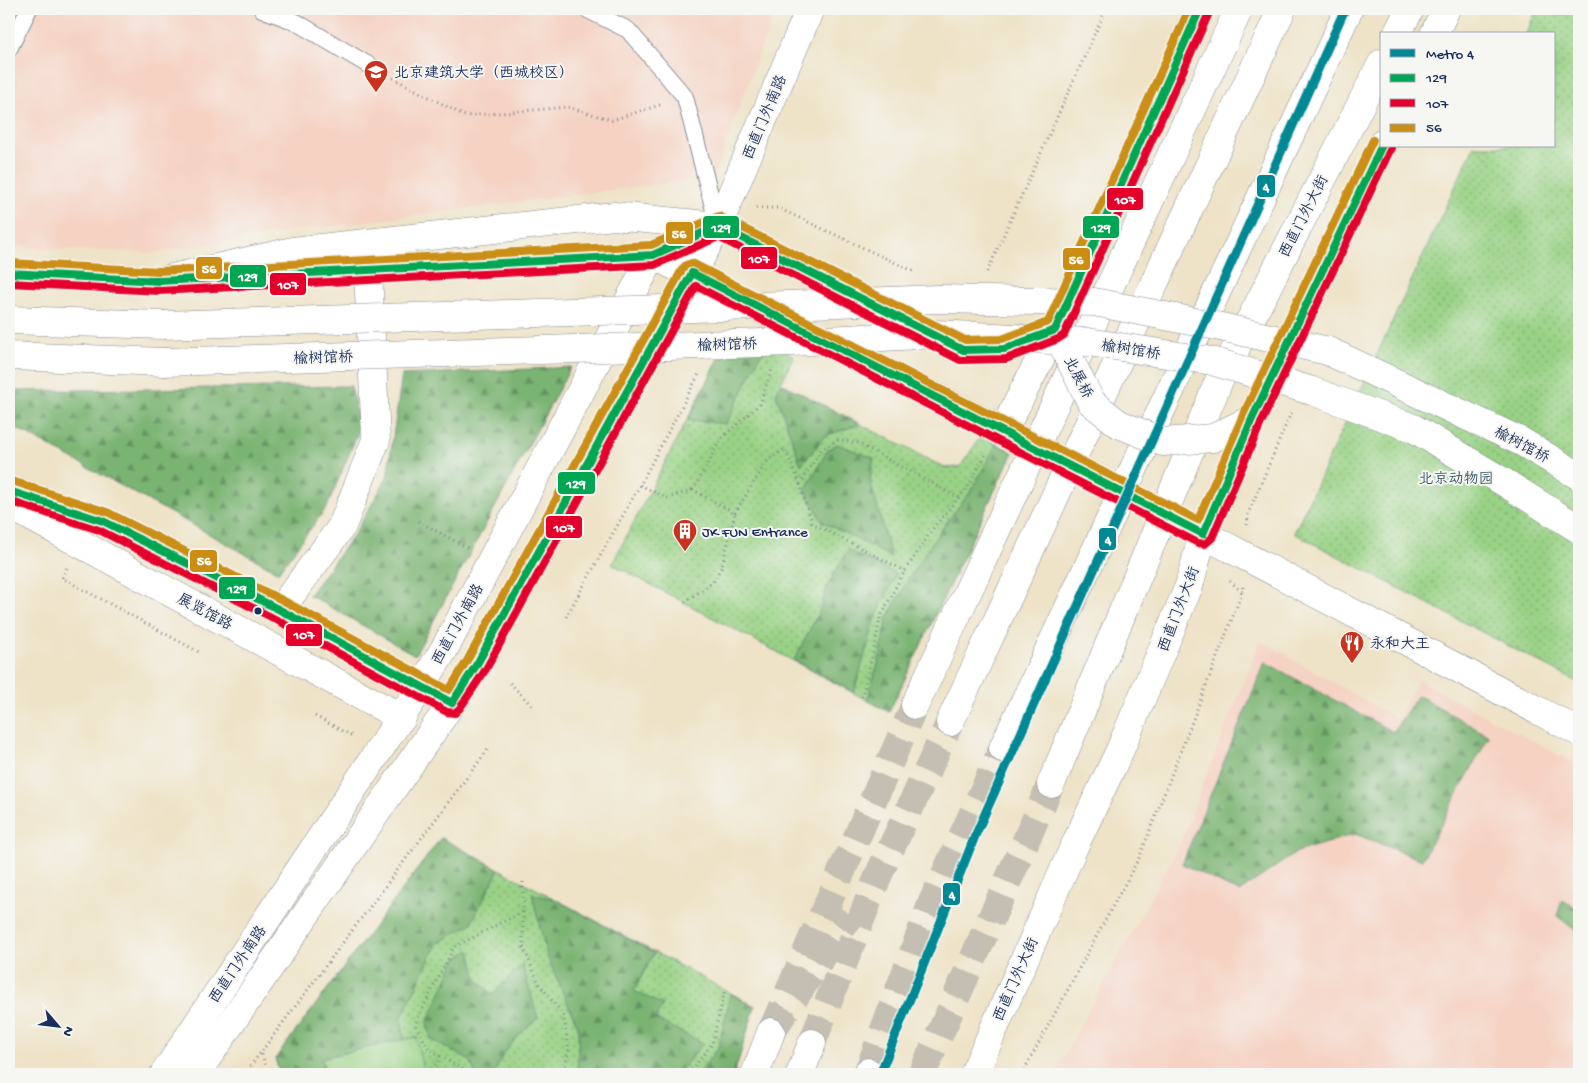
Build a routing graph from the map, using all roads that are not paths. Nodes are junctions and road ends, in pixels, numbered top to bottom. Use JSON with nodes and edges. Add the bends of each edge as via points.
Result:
{"nodes":[{"id":1,"x":29,"y":9,"type":"edge"},
{"id":2,"x":262,"y":9,"type":"edge"},
{"id":3,"x":586,"y":9,"type":"edge"},
{"id":4,"x":810,"y":9,"type":"edge"},
{"id":5,"x":1200,"y":9,"type":"edge"},
{"id":6,"x":1239,"y":9,"type":"edge"},
{"id":7,"x":1282,"y":9,"type":"edge"},
{"id":8,"x":1349,"y":9,"type":"edge"},
{"id":9,"x":1410,"y":9,"type":"edge"},
{"id":10,"x":1446,"y":9,"type":"edge"},
{"id":11,"x":1398,"y":32,"type":"edge"},
{"id":12,"x":1435,"y":32,"type":"edge"},
{"id":13,"x":9,"y":49,"type":"edge"},
{"id":14,"x":1380,"y":67,"type":"edge"},
{"id":15,"x":375,"y":68,"type":"road end"},
{"id":16,"x":1380,"y":148,"type":"edge"},
{"id":17,"x":718,"y":226,"type":"junction"},
{"id":18,"x":653,"y":254,"type":"junction"},
{"id":19,"x":368,"y":271,"type":"junction"},
{"id":20,"x":9,"y":273,"type":"edge"},
{"id":21,"x":692,"y":273,"type":"junction"},
{"id":22,"x":159,"y":281,"type":"junction"},
{"id":23,"x":9,"y":320,"type":"edge"},
{"id":24,"x":1054,"y":330,"type":"junction"},
{"id":25,"x":9,"y":356,"type":"edge"},
{"id":26,"x":1252,"y":419,"type":"junction"},
{"id":27,"x":996,"y":440,"type":"junction"},
{"id":28,"x":1579,"y":476,"type":"edge"},
{"id":29,"x":9,"y":491,"type":"edge"},
{"id":30,"x":9,"y":505,"type":"edge"},
{"id":31,"x":1579,"y":529,"type":"edge"},
{"id":32,"x":1203,"y":534,"type":"junction"},
{"id":33,"x":280,"y":610,"type":"junction"},
{"id":34,"x":422,"y":687,"type":"junction"},
{"id":35,"x":452,"y":703,"type":"junction"},
{"id":36,"x":915,"y":705,"type":"tunnel mouth"},
{"id":37,"x":402,"y":718,"type":"junction"},
{"id":38,"x":950,"y":722,"type":"tunnel mouth"},
{"id":39,"x":1579,"y":732,"type":"edge"},
{"id":40,"x":1003,"y":748,"type":"tunnel mouth"},
{"id":41,"x":1051,"y":784,"type":"tunnel mouth"},
{"id":42,"x":771,"y":1032,"type":"dead end"},
{"id":43,"x":812,"y":1043,"type":"tunnel mouth"},
{"id":44,"x":164,"y":1074,"type":"edge"},
{"id":45,"x":196,"y":1074,"type":"edge"},
{"id":46,"x":756,"y":1074,"type":"edge"},
{"id":47,"x":800,"y":1074,"type":"edge"},
{"id":48,"x":974,"y":1074,"type":"edge"}],
"edges":[{"from":1,"to":13,"type":"lane"},
{"from":2,"to":15,"type":"lane","via":[[296,22]]},
{"from":3,"to":17,"type":"lane","via":[[628,30],[686,97]]},
{"from":4,"to":17,"type":"main road","name":"西直门外南路"},
{"from":5,"to":24,"type":"main road"},
{"from":6,"to":36,"type":"main road"},
{"from":7,"to":38,"type":"main road"},
{"from":8,"to":40,"type":"main road"},
{"from":9,"to":11,"type":"main road"},
{"from":10,"to":12,"type":"main road"},
{"from":14,"to":41,"type":"main road","name":"西直门外大街","via":[[1218,383]]},
{"from":16,"to":26,"type":"main road","name":"西直门外大街"},
{"from":17,"to":18,"type":"main road"},
{"from":17,"to":21,"type":"main road","name":"西直门外南路"},
{"from":17,"to":22,"type":"main road","via":[[614,216],[293,251]]},
{"from":17,"to":24,"type":"main road","via":[[963,350],[1004,349]]},
{"from":18,"to":19,"type":"main road"},
{"from":18,"to":21,"type":"main road"},
{"from":18,"to":34,"type":"main road","name":"西直门外南路"},
{"from":19,"to":22,"type":"main road"},
{"from":19,"to":33,"type":"main road","via":[[376,440],[342,526]]},
{"from":20,"to":22,"type":"main road"},
{"from":21,"to":27,"type":"main road"},
{"from":21,"to":35,"type":"main road","name":"西直门外南路"},
{"from":23,"to":28,"type":"main road","name":"榆树馆桥","bridge":true,"via":[[162,325],[938,299],[1094,302],[1328,351],[1522,442]]},
{"from":24,"to":26,"type":"main road","name":"北展桥","bridge":true,"via":[[1091,402],[1119,424],[1163,442],[1213,438]]},
{"from":24,"to":27,"type":"main road"},
{"from":25,"to":31,"type":"main road","name":"榆树馆桥","bridge":true,"via":[[164,362],[782,343],[936,334],[1088,342],[1212,361],[1312,391],[1413,428]]},
{"from":26,"to":32,"type":"main road","name":"西直门外大街"},
{"from":27,"to":32,"type":"main road","bridge":true},
{"from":29,"to":33,"type":"main road","via":[[103,521]]},
{"from":30,"to":37,"type":"main road","name":"展览馆路"},
{"from":32,"to":39,"type":"main road"},
{"from":32,"to":48,"type":"main road","name":"西直门外大街","via":[[1189,586],[1120,750]]},
{"from":33,"to":34,"type":"main road"},
{"from":34,"to":35,"type":"main road"},
{"from":34,"to":37,"type":"main road","name":"西直门外南路"},
{"from":35,"to":45,"type":"main road","name":"西直门外南路"},
{"from":37,"to":44,"type":"main road","name":"西直门外南路"},
{"from":42,"to":46,"type":"main road"},
{"from":43,"to":47,"type":"main road"}]}
